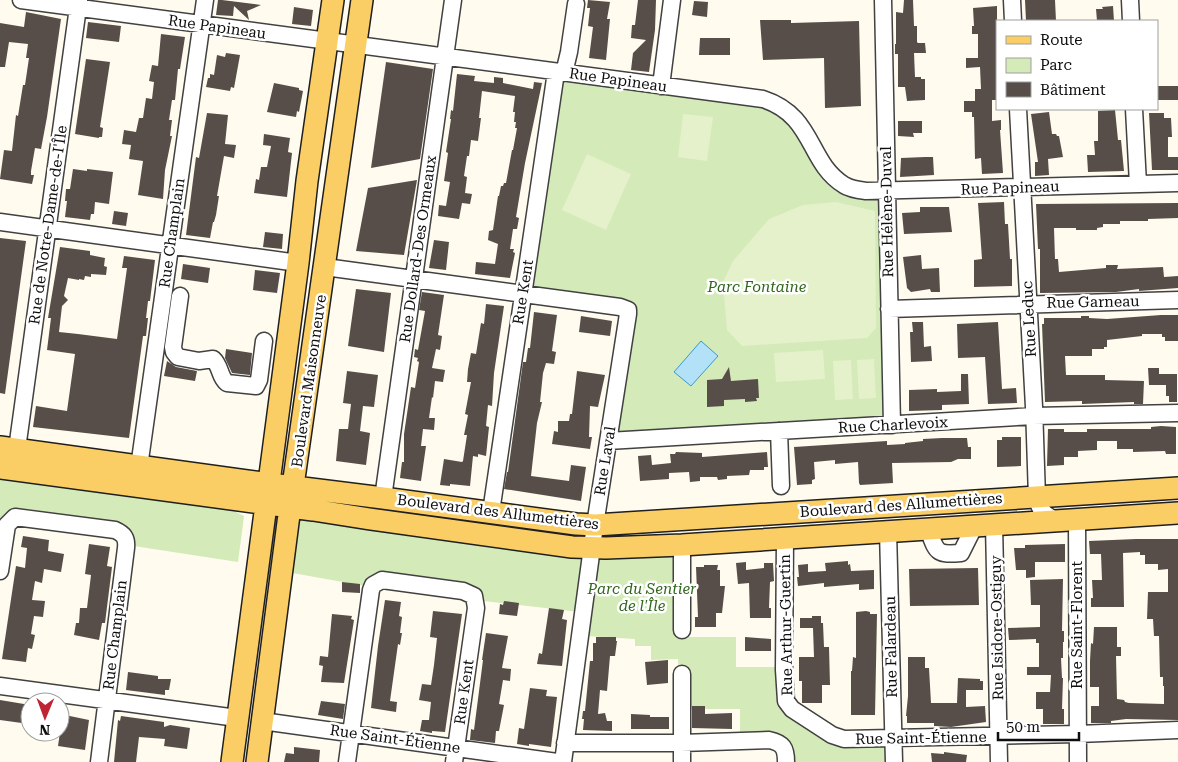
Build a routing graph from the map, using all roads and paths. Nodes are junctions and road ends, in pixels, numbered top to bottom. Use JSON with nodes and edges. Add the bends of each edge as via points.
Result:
{"nodes":[{"id":1,"x":21,"y":0,"type":"edge"},
{"id":2,"x":205,"y":0,"type":"edge"},
{"id":3,"x":333,"y":0,"type":"edge"},
{"id":4,"x":362,"y":0,"type":"edge"},
{"id":5,"x":453,"y":0,"type":"edge"},
{"id":6,"x":672,"y":0,"type":"edge"},
{"id":7,"x":884,"y":0,"type":"edge"},
{"id":8,"x":1012,"y":0,"type":"edge"},
{"id":9,"x":1130,"y":0,"type":"edge"},
{"id":10,"x":79,"y":4,"type":"edge"},
{"id":11,"x":576,"y":4,"type":"dead end"},
{"id":12,"x":1013,"y":20,"type":"edge"},
{"id":13,"x":1131,"y":20,"type":"edge"},
{"id":14,"x":201,"y":25,"type":"junction"},
{"id":15,"x":326,"y":42,"type":"junction"},
{"id":16,"x":355,"y":45,"type":"junction"},
{"id":17,"x":445,"y":57,"type":"junction"},
{"id":18,"x":560,"y":72,"type":"junction"},
{"id":19,"x":661,"y":86,"type":"junction"},
{"id":20,"x":1018,"y":110,"type":"edge"},
{"id":21,"x":1134,"y":110,"type":"edge"},
{"id":22,"x":1178,"y":183,"type":"edge"},
{"id":23,"x":1138,"y":184,"type":"junction"},
{"id":24,"x":1022,"y":188,"type":"junction"},
{"id":25,"x":887,"y":192,"type":"junction"},
{"id":26,"x":0,"y":222,"type":"edge"},
{"id":27,"x":46,"y":228,"type":"junction"},
{"id":28,"x":170,"y":246,"type":"junction"},
{"id":29,"x":298,"y":263,"type":"junction"},
{"id":30,"x":325,"y":267,"type":"junction"},
{"id":31,"x":414,"y":279,"type":"junction"},
{"id":32,"x":523,"y":294,"type":"junction"},
{"id":33,"x":180,"y":296,"type":"dead end"},
{"id":34,"x":1178,"y":300,"type":"edge"},
{"id":35,"x":1028,"y":304,"type":"junction"},
{"id":36,"x":889,"y":308,"type":"junction"},
{"id":37,"x":264,"y":341,"type":"dead end"},
{"id":38,"x":1178,"y":413,"type":"edge"},
{"id":39,"x":1034,"y":416,"type":"junction"},
{"id":40,"x":892,"y":425,"type":"junction"},
{"id":41,"x":779,"y":431,"type":"junction"},
{"id":42,"x":608,"y":441,"type":"junction"},
{"id":43,"x":8,"y":448,"type":"edge"},
{"id":44,"x":139,"y":466,"type":"junction"},
{"id":45,"x":0,"y":468,"type":"edge"},
{"id":46,"x":782,"y":486,"type":"dead end"},
{"id":47,"x":1178,"y":488,"type":"edge"},
{"id":48,"x":267,"y":494,"type":"junction"},
{"id":49,"x":1036,"y":496,"type":"junction"},
{"id":50,"x":292,"y":497,"type":"junction"},
{"id":51,"x":383,"y":498,"type":"junction"},
{"id":52,"x":491,"y":512,"type":"junction"},
{"id":53,"x":1178,"y":513,"type":"edge"},
{"id":54,"x":1077,"y":519,"type":"junction"},
{"id":55,"x":1055,"y":520,"type":"junction"},
{"id":56,"x":595,"y":525,"type":"junction"},
{"id":57,"x":985,"y":525,"type":"junction"},
{"id":58,"x":888,"y":531,"type":"junction"},
{"id":59,"x":785,"y":538,"type":"junction"},
{"id":60,"x":682,"y":545,"type":"junction"},
{"id":61,"x":592,"y":548,"type":"junction"},
{"id":62,"x":0,"y":571,"type":"edge"},
{"id":63,"x":682,"y":630,"type":"dead end"},
{"id":64,"x":682,"y":674,"type":"dead end"},
{"id":65,"x":0,"y":686,"type":"edge"},
{"id":66,"x":107,"y":700,"type":"junction"},
{"id":67,"x":792,"y":709,"type":"joint"},
{"id":68,"x":236,"y":718,"type":"junction"},
{"id":69,"x":262,"y":721,"type":"junction"},
{"id":70,"x":1178,"y":730,"type":"edge"},
{"id":71,"x":352,"y":732,"type":"junction"},
{"id":72,"x":1078,"y":734,"type":"junction"},
{"id":73,"x":999,"y":736,"type":"junction"},
{"id":74,"x":892,"y":738,"type":"junction"},
{"id":75,"x":566,"y":743,"type":"junction"},
{"id":76,"x":681,"y":743,"type":"junction"},
{"id":77,"x":456,"y":755,"type":"edge"},
{"id":78,"x":99,"y":762,"type":"edge"},
{"id":79,"x":232,"y":762,"type":"edge"},
{"id":80,"x":257,"y":762,"type":"edge"},
{"id":81,"x":348,"y":762,"type":"edge"},
{"id":82,"x":557,"y":762,"type":"edge"},
{"id":83,"x":563,"y":762,"type":"edge"},
{"id":84,"x":682,"y":762,"type":"edge"},
{"id":85,"x":786,"y":762,"type":"edge"},
{"id":86,"x":894,"y":762,"type":"edge"},
{"id":87,"x":999,"y":762,"type":"edge"},
{"id":88,"x":1078,"y":762,"type":"edge"}],
"edges":[{"from":1,"to":10,"type":"street","name":"Rue Papineau"},
{"from":2,"to":14,"type":"street","name":"Rue Champlain"},
{"from":3,"to":15,"type":"main road","name":"Boulevard Maisonneuve"},
{"from":4,"to":16,"type":"main road","name":"Boulevard Maisonneuve"},
{"from":5,"to":17,"type":"street","name":"Rue Dollard-Des Ormeaux"},
{"from":6,"to":19,"type":"street"},
{"from":7,"to":25,"type":"street","name":"Rue Hélène-Duval"},
{"from":8,"to":12,"type":"street"},
{"from":9,"to":13,"type":"street"},
{"from":10,"to":14,"type":"street","name":"Rue Papineau"},
{"from":10,"to":27,"type":"street","name":"Rue de Notre-Dame-de-I'Île"},
{"from":11,"to":18,"type":"street","name":"Rue Kent","via":[[569,52]]},
{"from":14,"to":15,"type":"street","name":"Rue Papineau"},
{"from":14,"to":28,"type":"street","name":"Rue Champlain"},
{"from":15,"to":16,"type":"street","name":"Rue Papineau"},
{"from":15,"to":29,"type":"main road","name":"Boulevard Maisonneuve"},
{"from":16,"to":17,"type":"street","name":"Rue Papineau"},
{"from":16,"to":30,"type":"main road","name":"Boulevard Maisonneuve"},
{"from":17,"to":18,"type":"street","name":"Rue Papineau"},
{"from":17,"to":31,"type":"street","name":"Rue Dollard-Des Ormeaux"},
{"from":18,"to":19,"type":"street","name":"Rue Papineau"},
{"from":18,"to":32,"type":"street","name":"Rue Kent"},
{"from":19,"to":25,"type":"street","name":"Rue Papineau","via":[[774,103],[800,124],[836,179],[855,189]]},
{"from":20,"to":24,"type":"street","name":"Rue Leduc"},
{"from":21,"to":23,"type":"street"},
{"from":22,"to":23,"type":"street","name":"Rue Papineau"},
{"from":23,"to":24,"type":"street","name":"Rue Papineau"},
{"from":24,"to":25,"type":"street","name":"Rue Papineau"},
{"from":24,"to":35,"type":"street","name":"Rue Leduc"},
{"from":25,"to":36,"type":"street","name":"Rue Hélène-Duval"},
{"from":26,"to":27,"type":"street"},
{"from":27,"to":28,"type":"street"},
{"from":27,"to":43,"type":"street","name":"Rue de Notre-Dame-de-I'Île"},
{"from":28,"to":29,"type":"street"},
{"from":28,"to":44,"type":"street","name":"Rue Champlain"},
{"from":29,"to":48,"type":"main road","name":"Boulevard Maisonneuve"},
{"from":30,"to":31,"type":"street"},
{"from":30,"to":50,"type":"main road","name":"Boulevard Maisonneuve"},
{"from":31,"to":32,"type":"street"},
{"from":31,"to":51,"type":"street","name":"Rue Dollard-Des Ormeaux"},
{"from":32,"to":42,"type":"street","name":"Rue Laval","via":[[620,306],[628,310]]},
{"from":32,"to":52,"type":"street","name":"Rue Kent"},
{"from":33,"to":37,"type":"street","via":[[173,347],[178,358],[213,359],[219,364],[222,377],[227,382],[256,386]]},
{"from":34,"to":35,"type":"street","name":"Rue Garneau"},
{"from":35,"to":36,"type":"street","name":"Rue Garneau"},
{"from":35,"to":39,"type":"street","name":"Rue Leduc"},
{"from":36,"to":40,"type":"street","name":"Rue Hélène-Duval"},
{"from":38,"to":39,"type":"street","name":"Rue Charlevoix"},
{"from":39,"to":40,"type":"street","name":"Rue Charlevoix"},
{"from":39,"to":49,"type":"street","name":"Rue Leduc"},
{"from":40,"to":41,"type":"street","name":"Rue Charlevoix"},
{"from":41,"to":42,"type":"street","name":"Rue Charlevoix"},
{"from":41,"to":46,"type":"street"},
{"from":42,"to":56,"type":"street","name":"Rue Laval"},
{"from":43,"to":44,"type":"main road","name":"Boulevard des Allumettières"},
{"from":44,"to":48,"type":"main road","name":"Boulevard des Allumettières"},
{"from":45,"to":48,"type":"main road","name":"Boulevard des Allumettières"},
{"from":47,"to":49,"type":"main road","name":"Boulevard des Allumettières"},
{"from":48,"to":50,"type":"main road","name":"Boulevard des Allumettières"},
{"from":48,"to":68,"type":"main road","name":"Boulevard Maisonneuve"},
{"from":49,"to":55,"type":"street","name":"Rue Leduc","via":[[1037,505]]},
{"from":49,"to":56,"type":"main road","name":"Boulevard des Allumettières"},
{"from":50,"to":51,"type":"main road","name":"Boulevard des Allumettières"},
{"from":50,"to":61,"type":"main road","name":"Boulevard des Allumettières","via":[[481,535]]},
{"from":50,"to":69,"type":"main road","name":"Boulevard Maisonneuve"},
{"from":51,"to":52,"type":"main road","name":"Boulevard des Allumettières"},
{"from":52,"to":56,"type":"main road","name":"Boulevard des Allumettières"},
{"from":53,"to":54,"type":"main road","name":"Boulevard des Allumettières"},
{"from":54,"to":55,"type":"main road","name":"Boulevard des Allumettières"},
{"from":54,"to":72,"type":"street","name":"Rue Saint-Florent"},
{"from":55,"to":57,"type":"main road","name":"Boulevard des Allumettières"},
{"from":56,"to":61,"type":"street","name":"Rue Laval"},
{"from":57,"to":58,"type":"main road","name":"Boulevard des Allumettières"},
{"from":57,"to":73,"type":"street","name":"Rue Isidore-Ostiguy"},
{"from":58,"to":59,"type":"main road","name":"Boulevard des Allumettières"},
{"from":58,"to":74,"type":"street","name":"Rue Falardeau"},
{"from":59,"to":60,"type":"main road","name":"Boulevard des Allumettières"},
{"from":59,"to":67,"type":"street","name":"Rue Arthur-Guertin","via":[[785,696]]},
{"from":60,"to":61,"type":"main road","name":"Boulevard des Allumettières"},
{"from":60,"to":63,"type":"street"},
{"from":61,"to":75,"type":"street","name":"Rue Laval"},
{"from":62,"to":66,"type":"street","name":"Rue Champlain","via":[[7,525],[15,517],[115,530],[123,534],[126,548]]},
{"from":64,"to":76,"type":"street"},
{"from":65,"to":66,"type":"street"},
{"from":66,"to":68,"type":"street"},
{"from":66,"to":78,"type":"street","name":"Rue Champlain"},
{"from":67,"to":74,"type":"street","name":"Rue Saint-Étienne","via":[[838,738]]},
{"from":68,"to":79,"type":"main road","name":"Boulevard Maisonneuve"},
{"from":69,"to":71,"type":"street","name":"Rue Saint-Étienne"},
{"from":69,"to":80,"type":"main road","name":"Boulevard Maisonneuve"},
{"from":70,"to":72,"type":"street","name":"Rue Saint-Étienne"},
{"from":71,"to":77,"type":"street","name":"Rue Saint-Étienne"},
{"from":71,"to":77,"type":"street","name":"Rue Kent","via":[[373,585],[382,580],[463,591],[474,596],[476,608]]},
{"from":71,"to":81,"type":"street"},
{"from":72,"to":73,"type":"street","name":"Rue Saint-Étienne"},
{"from":72,"to":88,"type":"street","name":"Rue Saint-Florent"},
{"from":73,"to":74,"type":"street","name":"Rue Saint-Étienne"},
{"from":73,"to":87,"type":"street","name":"Rue Isidore-Ostiguy"},
{"from":74,"to":86,"type":"street","name":"Rue Falardeau"},
{"from":75,"to":76,"type":"street"},
{"from":75,"to":83,"type":"street","name":"Rue Laval"},
{"from":76,"to":84,"type":"street"},
{"from":76,"to":85,"type":"street","via":[[766,740],[780,743],[786,751]]},
{"from":77,"to":82,"type":"street","name":"Rue Saint-Étienne"}]}
